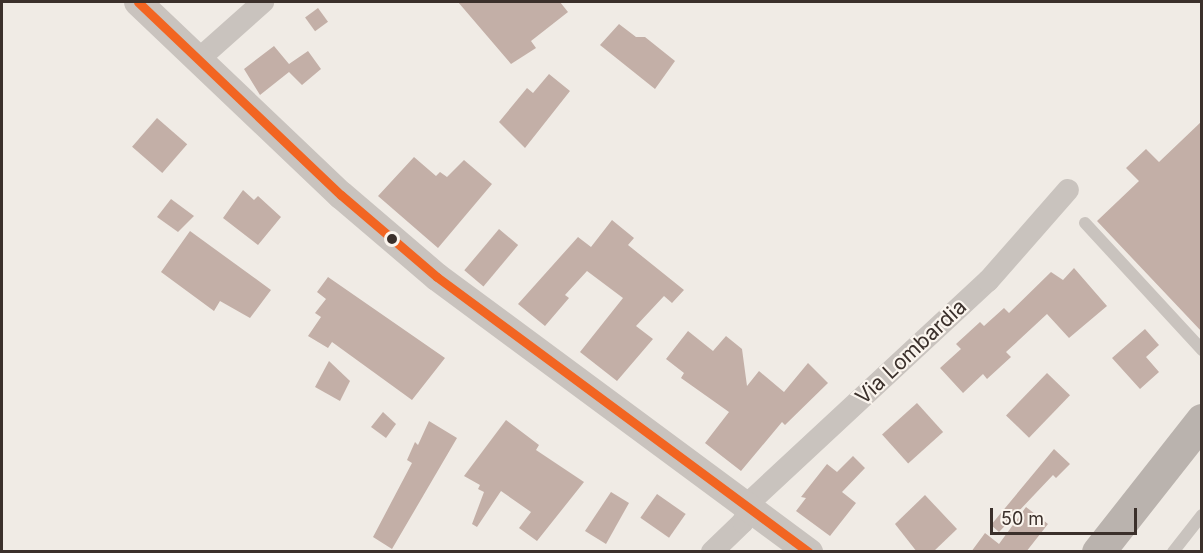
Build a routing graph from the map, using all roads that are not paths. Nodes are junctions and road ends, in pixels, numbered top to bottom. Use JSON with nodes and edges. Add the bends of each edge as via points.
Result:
{"nodes":[{"id":1,"x":138,"y":2,"type":"edge"},
{"id":2,"x":263,"y":2,"type":"edge"},
{"id":3,"x":199,"y":59,"type":"junction"},
{"id":4,"x":1068,"y":190,"type":"dead end"},
{"id":5,"x":1085,"y":223,"type":"dead end"},
{"id":6,"x":1202,"y":350,"type":"edge"},
{"id":7,"x":1202,"y":420,"type":"edge"},
{"id":8,"x":749,"y":508,"type":"junction"},
{"id":9,"x":1202,"y":514,"type":"edge"},
{"id":10,"x":712,"y":552,"type":"edge"},
{"id":11,"x":809,"y":552,"type":"edge"},
{"id":12,"x":1098,"y":552,"type":"edge"},
{"id":13,"x":1173,"y":552,"type":"edge"}],
"edges":[{"from":1,"to":3,"type":"street"},
{"from":2,"to":3,"type":"street"},
{"from":3,"to":8,"type":"street","via":[[341,195],[437,277]]},
{"from":4,"to":8,"type":"street","name":"Via Lombardia","via":[[988,281],[753,499]]},
{"from":5,"to":6,"type":"lane"},
{"from":7,"to":12,"type":"main road"},
{"from":8,"to":10,"type":"street","name":"Via Lombardia","via":[[743,522]]},
{"from":8,"to":11,"type":"street"},
{"from":9,"to":13,"type":"lane"}]}
